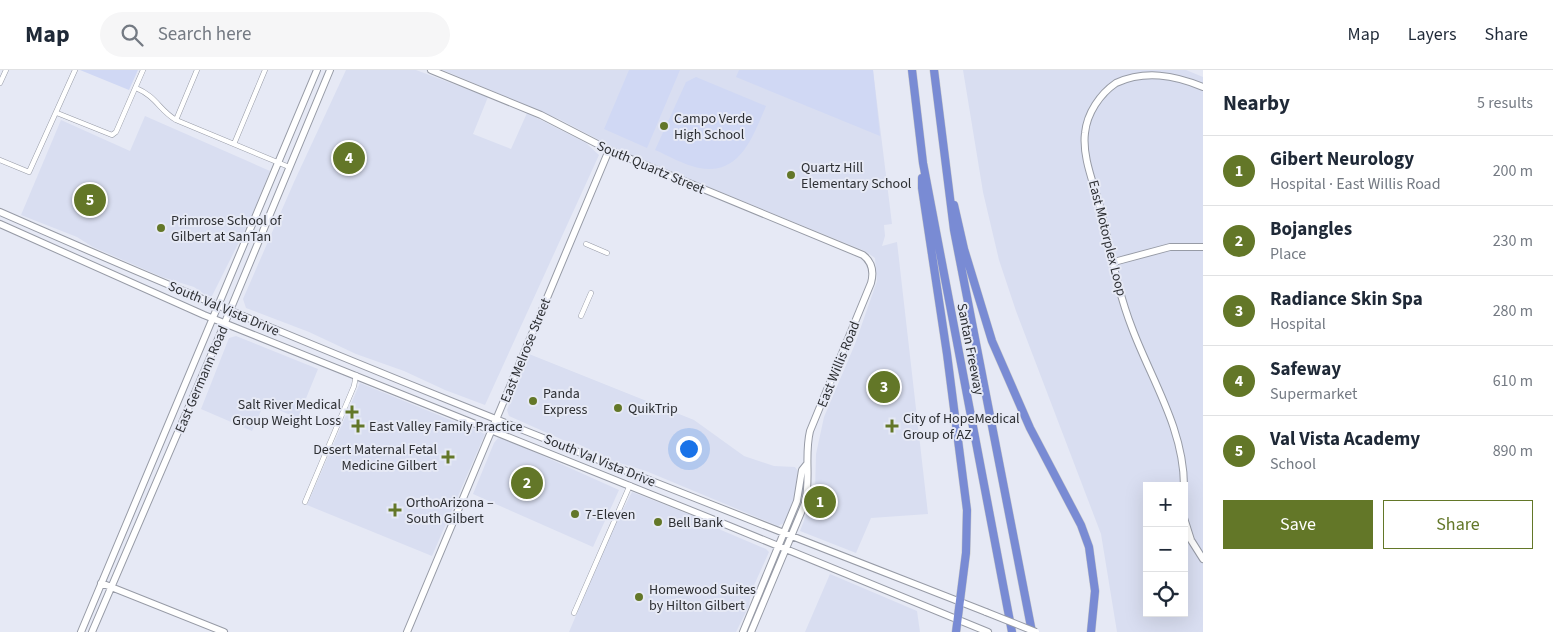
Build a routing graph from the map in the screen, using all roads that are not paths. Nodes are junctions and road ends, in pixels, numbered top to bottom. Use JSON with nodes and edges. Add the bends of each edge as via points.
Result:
{"nodes":[{"id":1,"x":6,"y":70,"type":"edge"},
{"id":2,"x":75,"y":70,"type":"edge"},
{"id":3,"x":144,"y":70,"type":"edge"},
{"id":4,"x":196,"y":70,"type":"edge"},
{"id":5,"x":265,"y":70,"type":"edge"},
{"id":6,"x":317,"y":70,"type":"edge"},
{"id":7,"x":330,"y":70,"type":"edge"},
{"id":8,"x":431,"y":70,"type":"edge"},
{"id":9,"x":912,"y":70,"type":"edge"},
{"id":10,"x":934,"y":70,"type":"edge"},
{"id":11,"x":0,"y":83,"type":"edge"},
{"id":12,"x":1203,"y":87,"type":"edge"},
{"id":13,"x":136,"y":88,"type":"junction"},
{"id":14,"x":57,"y":112,"type":"junction"},
{"id":15,"x":176,"y":120,"type":"junction"},
{"id":16,"x":234,"y":144,"type":"junction"},
{"id":17,"x":609,"y":150,"type":"junction"},
{"id":18,"x":0,"y":160,"type":"edge"},
{"id":19,"x":278,"y":162,"type":"junction"},
{"id":20,"x":923,"y":163,"type":"junction"},
{"id":21,"x":289,"y":167,"type":"junction"},
{"id":22,"x":948,"y":191,"type":"junction"},
{"id":23,"x":0,"y":212,"type":"edge"},
{"id":24,"x":22,"y":222,"type":"junction"},
{"id":25,"x":0,"y":224,"type":"edge"},
{"id":26,"x":18,"y":232,"type":"junction"},
{"id":27,"x":586,"y":244,"type":"dead end"},
{"id":28,"x":1203,"y":247,"type":"edge"},
{"id":29,"x":608,"y":253,"type":"dead end"},
{"id":30,"x":113,"y":261,"type":"junction"},
{"id":31,"x":1114,"y":262,"type":"junction"},
{"id":32,"x":871,"y":264,"type":"joint"},
{"id":33,"x":108,"y":272,"type":"junction"},
{"id":34,"x":591,"y":293,"type":"dead end"},
{"id":35,"x":218,"y":306,"type":"junction"},
{"id":36,"x":230,"y":311,"type":"junction"},
{"id":37,"x":581,"y":316,"type":"dead end"},
{"id":38,"x":213,"y":318,"type":"junction"},
{"id":39,"x":225,"y":323,"type":"junction"},
{"id":40,"x":361,"y":364,"type":"junction"},
{"id":41,"x":356,"y":375,"type":"junction"},
{"id":42,"x":497,"y":419,"type":"junction"},
{"id":43,"x":492,"y":430,"type":"junction"},
{"id":44,"x":806,"y":465,"type":"junction"},
{"id":45,"x":635,"y":474,"type":"junction"},
{"id":46,"x":1183,"y":482,"type":"edge"},
{"id":47,"x":630,"y":485,"type":"junction"},
{"id":48,"x":305,"y":502,"type":"dead end"},
{"id":49,"x":1187,"y":527,"type":"edge"},
{"id":50,"x":784,"y":533,"type":"junction"},
{"id":51,"x":792,"y":536,"type":"junction"},
{"id":52,"x":779,"y":546,"type":"junction"},
{"id":53,"x":786,"y":549,"type":"junction"},
{"id":54,"x":1203,"y":559,"type":"edge"},
{"id":55,"x":102,"y":583,"type":"junction"},
{"id":56,"x":112,"y":587,"type":"junction"},
{"id":57,"x":960,"y":602,"type":"junction"},
{"id":58,"x":574,"y":613,"type":"dead end"},
{"id":59,"x":958,"y":620,"type":"junction"},
{"id":60,"x":80,"y":632,"type":"edge"},
{"id":61,"x":92,"y":632,"type":"edge"},
{"id":62,"x":224,"y":632,"type":"edge"},
{"id":63,"x":407,"y":632,"type":"edge"},
{"id":64,"x":742,"y":632,"type":"edge"},
{"id":65,"x":751,"y":632,"type":"edge"},
{"id":66,"x":956,"y":632,"type":"edge"},
{"id":67,"x":988,"y":632,"type":"edge"},
{"id":68,"x":1012,"y":632,"type":"edge"},
{"id":69,"x":1032,"y":632,"type":"edge"},
{"id":70,"x":1036,"y":632,"type":"edge"},
{"id":71,"x":1091,"y":632,"type":"edge"}],
"edges":[{"from":1,"to":11,"type":"street"},
{"from":2,"to":14,"type":"street"},
{"from":3,"to":13,"type":"street"},
{"from":4,"to":15,"type":"street"},
{"from":5,"to":16,"type":"street"},
{"from":6,"to":19,"type":"main road","name":"East Germann Road"},
{"from":7,"to":21,"type":"main road","name":"East Germann Road"},
{"from":8,"to":17,"type":"main road","name":"South Quartz Street","via":[[546,117]]},
{"from":9,"to":20,"type":"highway","name":"Santan Freeway"},
{"from":10,"to":22,"type":"highway","name":"Santan Freeway"},
{"from":12,"to":31,"type":"main road","name":"East Motorplex Loop","via":[[1163,73],[1136,74],[1106,91],[1090,115],[1085,146]]},
{"from":13,"to":14,"type":"street","via":[[112,135]]},
{"from":13,"to":15,"type":"street","via":[[153,96]]},
{"from":14,"to":18,"type":"street","via":[[30,172]]},
{"from":15,"to":16,"type":"street"},
{"from":16,"to":19,"type":"street"},
{"from":17,"to":32,"type":"main road","name":"South Quartz Street","via":[[863,255]]},
{"from":17,"to":42,"type":"main road","name":"East Melrose Street"},
{"from":19,"to":21,"type":"street"},
{"from":19,"to":35,"type":"main road","name":"East Germann Road"},
{"from":20,"to":57,"type":"highway","via":[[922,188],[967,510]]},
{"from":20,"to":68,"type":"highway","name":"Santan Freeway"},
{"from":21,"to":36,"type":"main road","name":"East Germann Road"},
{"from":22,"to":69,"type":"highway","name":"Santan Freeway"},
{"from":22,"to":71,"type":"highway","via":[[995,348],[1030,428],[1089,547],[1095,591]]},
{"from":23,"to":24,"type":"main road","name":"South Val Vista Drive"},
{"from":24,"to":26,"type":"main road"},
{"from":24,"to":30,"type":"main road","name":"South Val Vista Drive"},
{"from":25,"to":26,"type":"main road","name":"South Val Vista Drive"},
{"from":26,"to":33,"type":"main road","name":"South Val Vista Drive"},
{"from":27,"to":29,"type":"street"},
{"from":28,"to":31,"type":"main road","via":[[1170,247]]},
{"from":30,"to":33,"type":"main road"},
{"from":30,"to":35,"type":"main road","name":"South Val Vista Drive"},
{"from":31,"to":46,"type":"main road","name":"East Motorplex Loop","via":[[1132,328],[1169,415]]},
{"from":32,"to":44,"type":"main road","name":"East Willis Road","via":[[871,283],[810,431]]},
{"from":33,"to":38,"type":"main road","name":"South Val Vista Drive"},
{"from":34,"to":37,"type":"street"},
{"from":35,"to":36,"type":"main road","name":"South Val Vista Drive"},
{"from":35,"to":38,"type":"main road","name":"East Germann Road"},
{"from":36,"to":39,"type":"main road","name":"East Germann Road"},
{"from":36,"to":40,"type":"main road","name":"South Val Vista Drive"},
{"from":38,"to":39,"type":"main road","name":"South Val Vista Drive"},
{"from":38,"to":55,"type":"main road","name":"East Germann Road"},
{"from":39,"to":41,"type":"main road","name":"South Val Vista Drive"},
{"from":39,"to":56,"type":"main road","name":"East Germann Road"},
{"from":40,"to":41,"type":"main road"},
{"from":40,"to":42,"type":"main road","name":"South Val Vista Drive"},
{"from":41,"to":43,"type":"main road","name":"South Val Vista Drive"},
{"from":41,"to":48,"type":"street"},
{"from":42,"to":43,"type":"main road","name":"East Melrose Street"},
{"from":42,"to":45,"type":"main road","name":"South Val Vista Drive"},
{"from":43,"to":47,"type":"main road","name":"South Val Vista Drive"},
{"from":43,"to":63,"type":"main road","name":"East Melrose Street"},
{"from":44,"to":50,"type":"main road","name":"East Willis Road","via":[[802,470],[797,501]]},
{"from":44,"to":51,"type":"main road","name":"East Willis Road","via":[[809,470],[807,493]]},
{"from":45,"to":47,"type":"main road"},
{"from":45,"to":50,"type":"main road","name":"South Val Vista Drive"},
{"from":47,"to":52,"type":"main road","name":"South Val Vista Drive"},
{"from":47,"to":58,"type":"street"},
{"from":49,"to":54,"type":"main road"},
{"from":50,"to":51,"type":"main road","name":"South Val Vista Drive"},
{"from":50,"to":52,"type":"main road","name":"East Willis Road"},
{"from":51,"to":53,"type":"main road","name":"East Willis Road"},
{"from":51,"to":57,"type":"main road","name":"South Val Vista Drive"},
{"from":52,"to":53,"type":"main road","name":"South Val Vista Drive"},
{"from":52,"to":64,"type":"main road","name":"East Willis Road"},
{"from":53,"to":59,"type":"main road","name":"South Val Vista Drive"},
{"from":53,"to":65,"type":"main road","name":"East Willis Road"},
{"from":55,"to":56,"type":"main road"},
{"from":55,"to":60,"type":"main road","name":"East Germann Road"},
{"from":56,"to":61,"type":"main road","name":"East Germann Road"},
{"from":56,"to":62,"type":"main road"},
{"from":57,"to":59,"type":"highway"},
{"from":57,"to":70,"type":"main road","name":"South Val Vista Drive","bridge":true},
{"from":59,"to":66,"type":"highway"},
{"from":59,"to":67,"type":"main road","name":"South Val Vista Drive"}]}
